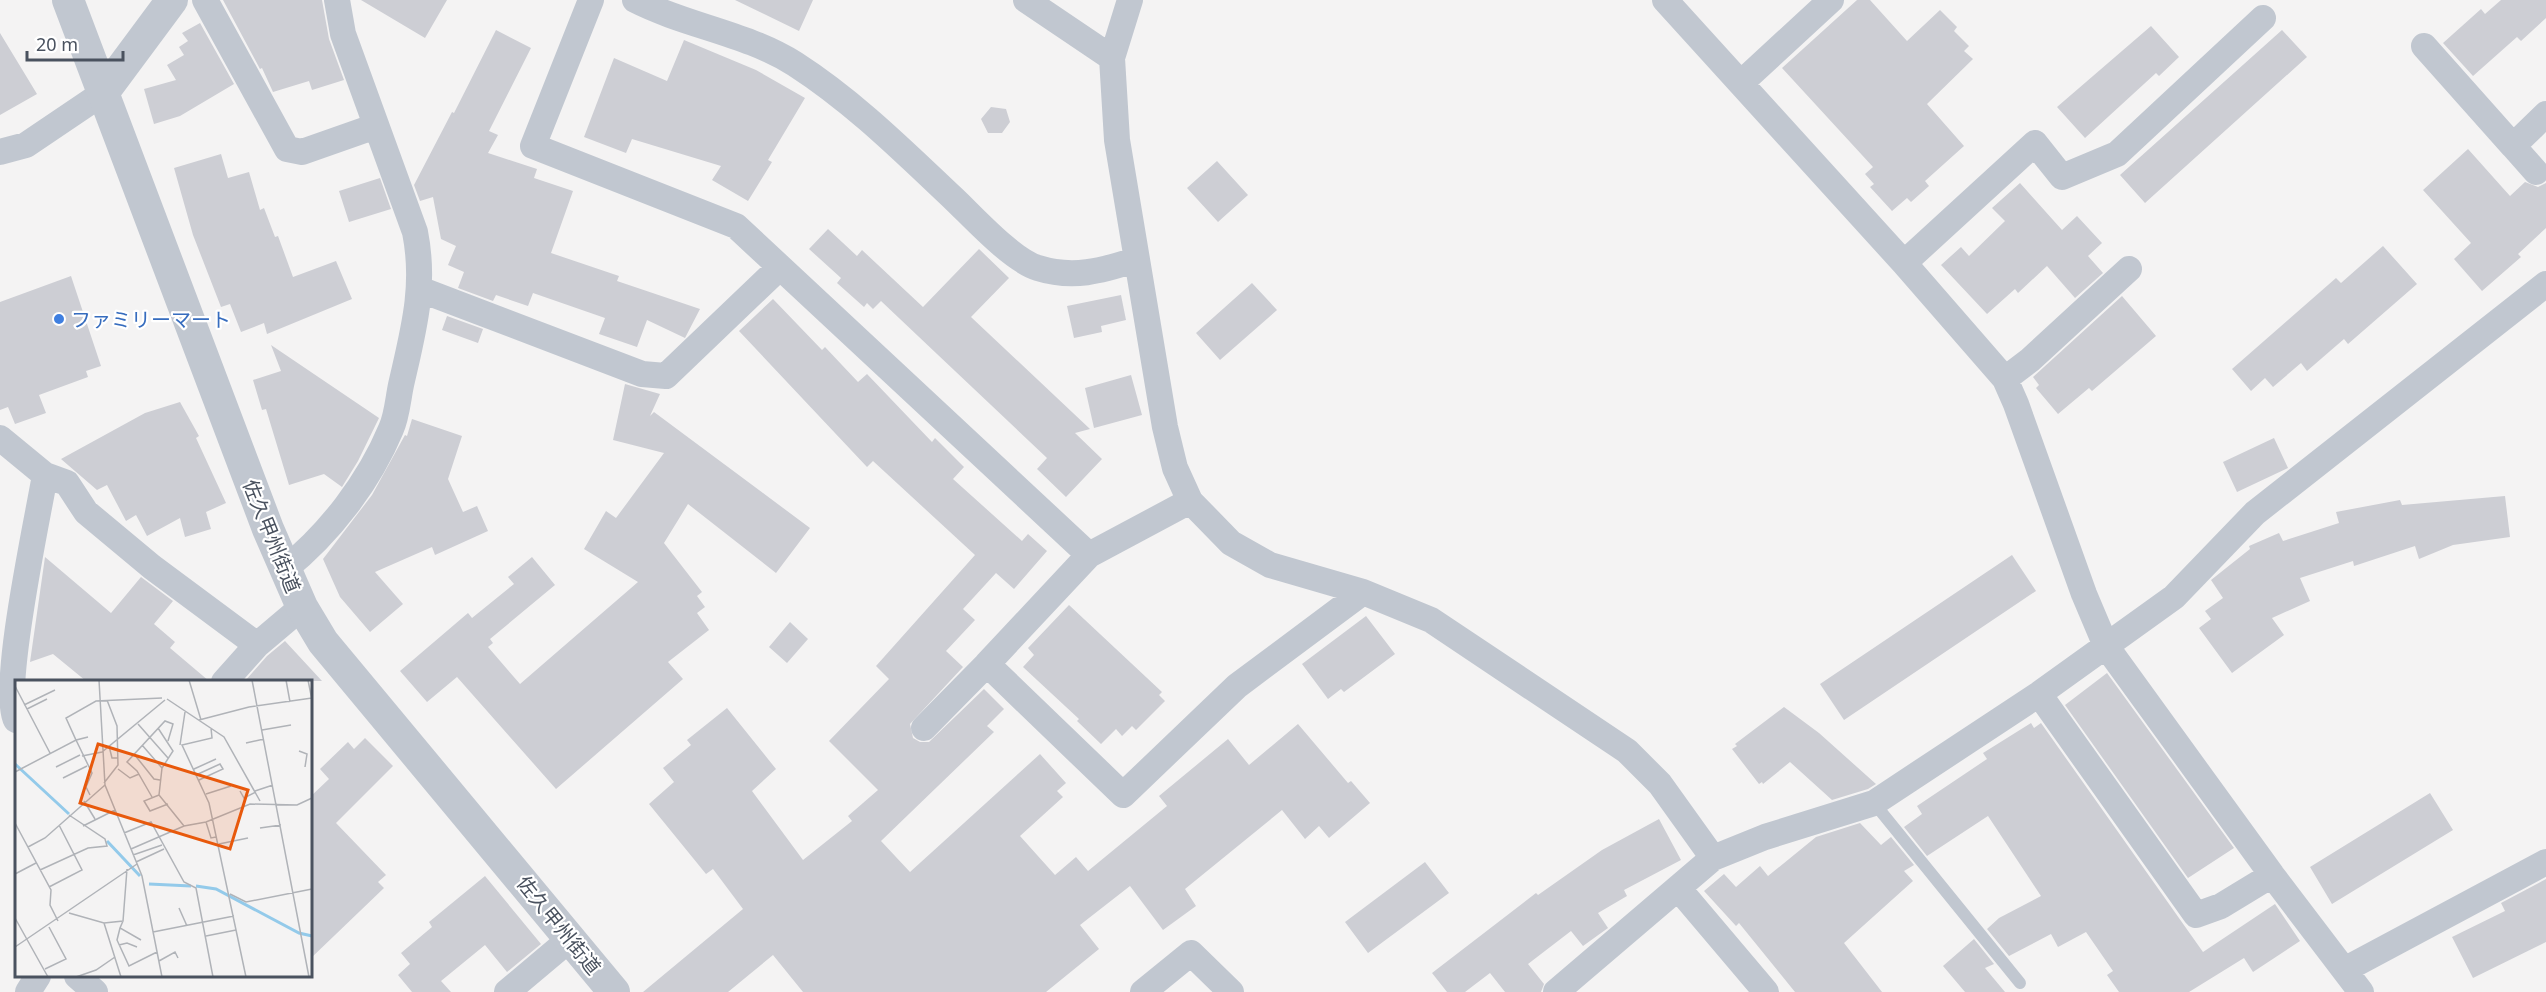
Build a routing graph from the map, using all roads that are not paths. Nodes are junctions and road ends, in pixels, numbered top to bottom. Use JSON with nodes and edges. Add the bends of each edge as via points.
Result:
{"nodes":[{"id":1,"x":68,"y":0,"type":"edge"},
{"id":2,"x":172,"y":0,"type":"edge"},
{"id":3,"x":205,"y":0,"type":"edge"},
{"id":4,"x":337,"y":0,"type":"edge"},
{"id":5,"x":591,"y":0,"type":"edge"},
{"id":6,"x":635,"y":0,"type":"edge"},
{"id":7,"x":1026,"y":0,"type":"edge"},
{"id":8,"x":1130,"y":0,"type":"edge"},
{"id":9,"x":1831,"y":0,"type":"edge"},
{"id":10,"x":1671,"y":2,"type":"edge"},
{"id":11,"x":2263,"y":18,"type":"dead end"},
{"id":12,"x":2424,"y":46,"type":"dead end"},
{"id":13,"x":1112,"y":58,"type":"junction"},
{"id":14,"x":1741,"y":83,"type":"junction"},
{"id":15,"x":103,"y":93,"type":"junction"},
{"id":16,"x":2546,"y":114,"type":"edge"},
{"id":17,"x":376,"y":126,"type":"junction"},
{"id":18,"x":2513,"y":146,"type":"junction"},
{"id":19,"x":0,"y":152,"type":"edge"},
{"id":20,"x":2536,"y":172,"type":"dead end"},
{"id":21,"x":1135,"y":260,"type":"junction"},
{"id":22,"x":1904,"y":263,"type":"junction"},
{"id":23,"x":778,"y":267,"type":"junction"},
{"id":24,"x":2129,"y":269,"type":"dead end"},
{"id":25,"x":2546,"y":284,"type":"edge"},
{"id":26,"x":419,"y":289,"type":"junction"},
{"id":27,"x":2005,"y":379,"type":"junction"},
{"id":28,"x":0,"y":438,"type":"edge"},
{"id":29,"x":45,"y":475,"type":"junction"},
{"id":30,"x":1190,"y":501,"type":"junction"},
{"id":31,"x":1089,"y":555,"type":"junction"},
{"id":32,"x":285,"y":569,"type":"junction"},
{"id":33,"x":1363,"y":592,"type":"junction"},
{"id":34,"x":302,"y":607,"type":"junction"},
{"id":35,"x":257,"y":645,"type":"junction"},
{"id":36,"x":2106,"y":646,"type":"junction"},
{"id":37,"x":7,"y":655,"type":"edge"},
{"id":38,"x":987,"y":664,"type":"junction"},
{"id":39,"x":225,"y":680,"type":"edge"},
{"id":40,"x":2039,"y":693,"type":"junction"},
{"id":41,"x":15,"y":716,"type":"edge"},
{"id":42,"x":924,"y":728,"type":"dead end"},
{"id":43,"x":1874,"y":803,"type":"junction"},
{"id":44,"x":1713,"y":858,"type":"junction"},
{"id":45,"x":2546,"y":862,"type":"edge"},
{"id":46,"x":2272,"y":875,"type":"junction"},
{"id":47,"x":1678,"y":888,"type":"junction"},
{"id":48,"x":570,"y":939,"type":"junction"},
{"id":49,"x":2346,"y":969,"type":"junction"},
{"id":50,"x":37,"y":977,"type":"edge"},
{"id":51,"x":78,"y":977,"type":"edge"},
{"id":52,"x":2020,"y":983,"type":"dead end"},
{"id":53,"x":28,"y":992,"type":"edge"},
{"id":54,"x":95,"y":992,"type":"edge"},
{"id":55,"x":507,"y":992,"type":"edge"},
{"id":56,"x":614,"y":992,"type":"edge"},
{"id":57,"x":1143,"y":992,"type":"edge"},
{"id":58,"x":1231,"y":992,"type":"edge"},
{"id":59,"x":1556,"y":992,"type":"edge"},
{"id":60,"x":1766,"y":992,"type":"edge"},
{"id":61,"x":2361,"y":992,"type":"edge"}],
"edges":[{"from":1,"to":15,"type":"street","name":"佐久甲州街道"},
{"from":2,"to":15,"type":"street"},
{"from":3,"to":17,"type":"street","via":[[287,149],[302,152]]},
{"from":4,"to":17,"type":"street","via":[[343,34]]},
{"from":5,"to":23,"type":"street","via":[[534,146],[736,226]]},
{"from":6,"to":21,"type":"street","via":[[773,50],[798,66],[869,119],[1004,246],[1035,267],[1067,275],[1097,272]]},
{"from":7,"to":13,"type":"street"},
{"from":8,"to":13,"type":"street"},
{"from":9,"to":14,"type":"street"},
{"from":10,"to":14,"type":"street"},
{"from":11,"to":22,"type":"street","via":[[2117,154],[2062,177],[2036,142]]},
{"from":12,"to":18,"type":"street"},
{"from":13,"to":21,"type":"street","via":[[1117,140]]},
{"from":14,"to":22,"type":"street"},
{"from":15,"to":19,"type":"street","via":[[26,145]]},
{"from":15,"to":32,"type":"street","name":"佐久甲州街道"},
{"from":16,"to":18,"type":"street"},
{"from":17,"to":26,"type":"street","via":[[416,232],[422,262]]},
{"from":18,"to":20,"type":"street"},
{"from":21,"to":30,"type":"street","via":[[1165,427],[1175,468]]},
{"from":22,"to":27,"type":"street"},
{"from":23,"to":26,"type":"street","via":[[666,376],[642,374]]},
{"from":23,"to":31,"type":"street"},
{"from":24,"to":27,"type":"street"},
{"from":25,"to":36,"type":"street","via":[[2255,513],[2174,597]]},
{"from":26,"to":32,"type":"street","via":[[392,428],[364,479],[313,548]]},
{"from":27,"to":36,"type":"street"},
{"from":28,"to":29,"type":"street"},
{"from":29,"to":35,"type":"street","via":[[67,483],[86,512]]},
{"from":29,"to":37,"type":"street"},
{"from":30,"to":31,"type":"street"},
{"from":30,"to":33,"type":"street","via":[[1231,543],[1270,565]]},
{"from":31,"to":38,"type":"street"},
{"from":32,"to":34,"type":"street","name":"佐久甲州街道"},
{"from":33,"to":38,"type":"street","via":[[1237,686],[1123,795]]},
{"from":33,"to":44,"type":"street","via":[[1431,620],[1627,751],[1660,784]]},
{"from":34,"to":35,"type":"street"},
{"from":34,"to":48,"type":"street","name":"佐久甲州街道","via":[[323,642]]},
{"from":35,"to":39,"type":"street"},
{"from":36,"to":40,"type":"street"},
{"from":36,"to":46,"type":"street"},
{"from":37,"to":41,"type":"street"},
{"from":38,"to":42,"type":"street"},
{"from":40,"to":43,"type":"street"},
{"from":40,"to":46,"type":"street","via":[[2196,915],[2221,906]]},
{"from":43,"to":44,"type":"street","via":[[1765,837]]},
{"from":43,"to":52,"type":"lane"},
{"from":44,"to":47,"type":"street"},
{"from":45,"to":49,"type":"street"},
{"from":46,"to":49,"type":"street"},
{"from":47,"to":59,"type":"street"},
{"from":47,"to":60,"type":"street"},
{"from":48,"to":55,"type":"street"},
{"from":48,"to":56,"type":"street","name":"佐久甲州街道"},
{"from":49,"to":61,"type":"street"},
{"from":50,"to":53,"type":"street"},
{"from":51,"to":54,"type":"street"},
{"from":57,"to":58,"type":"street","via":[[1191,953]]}]}
